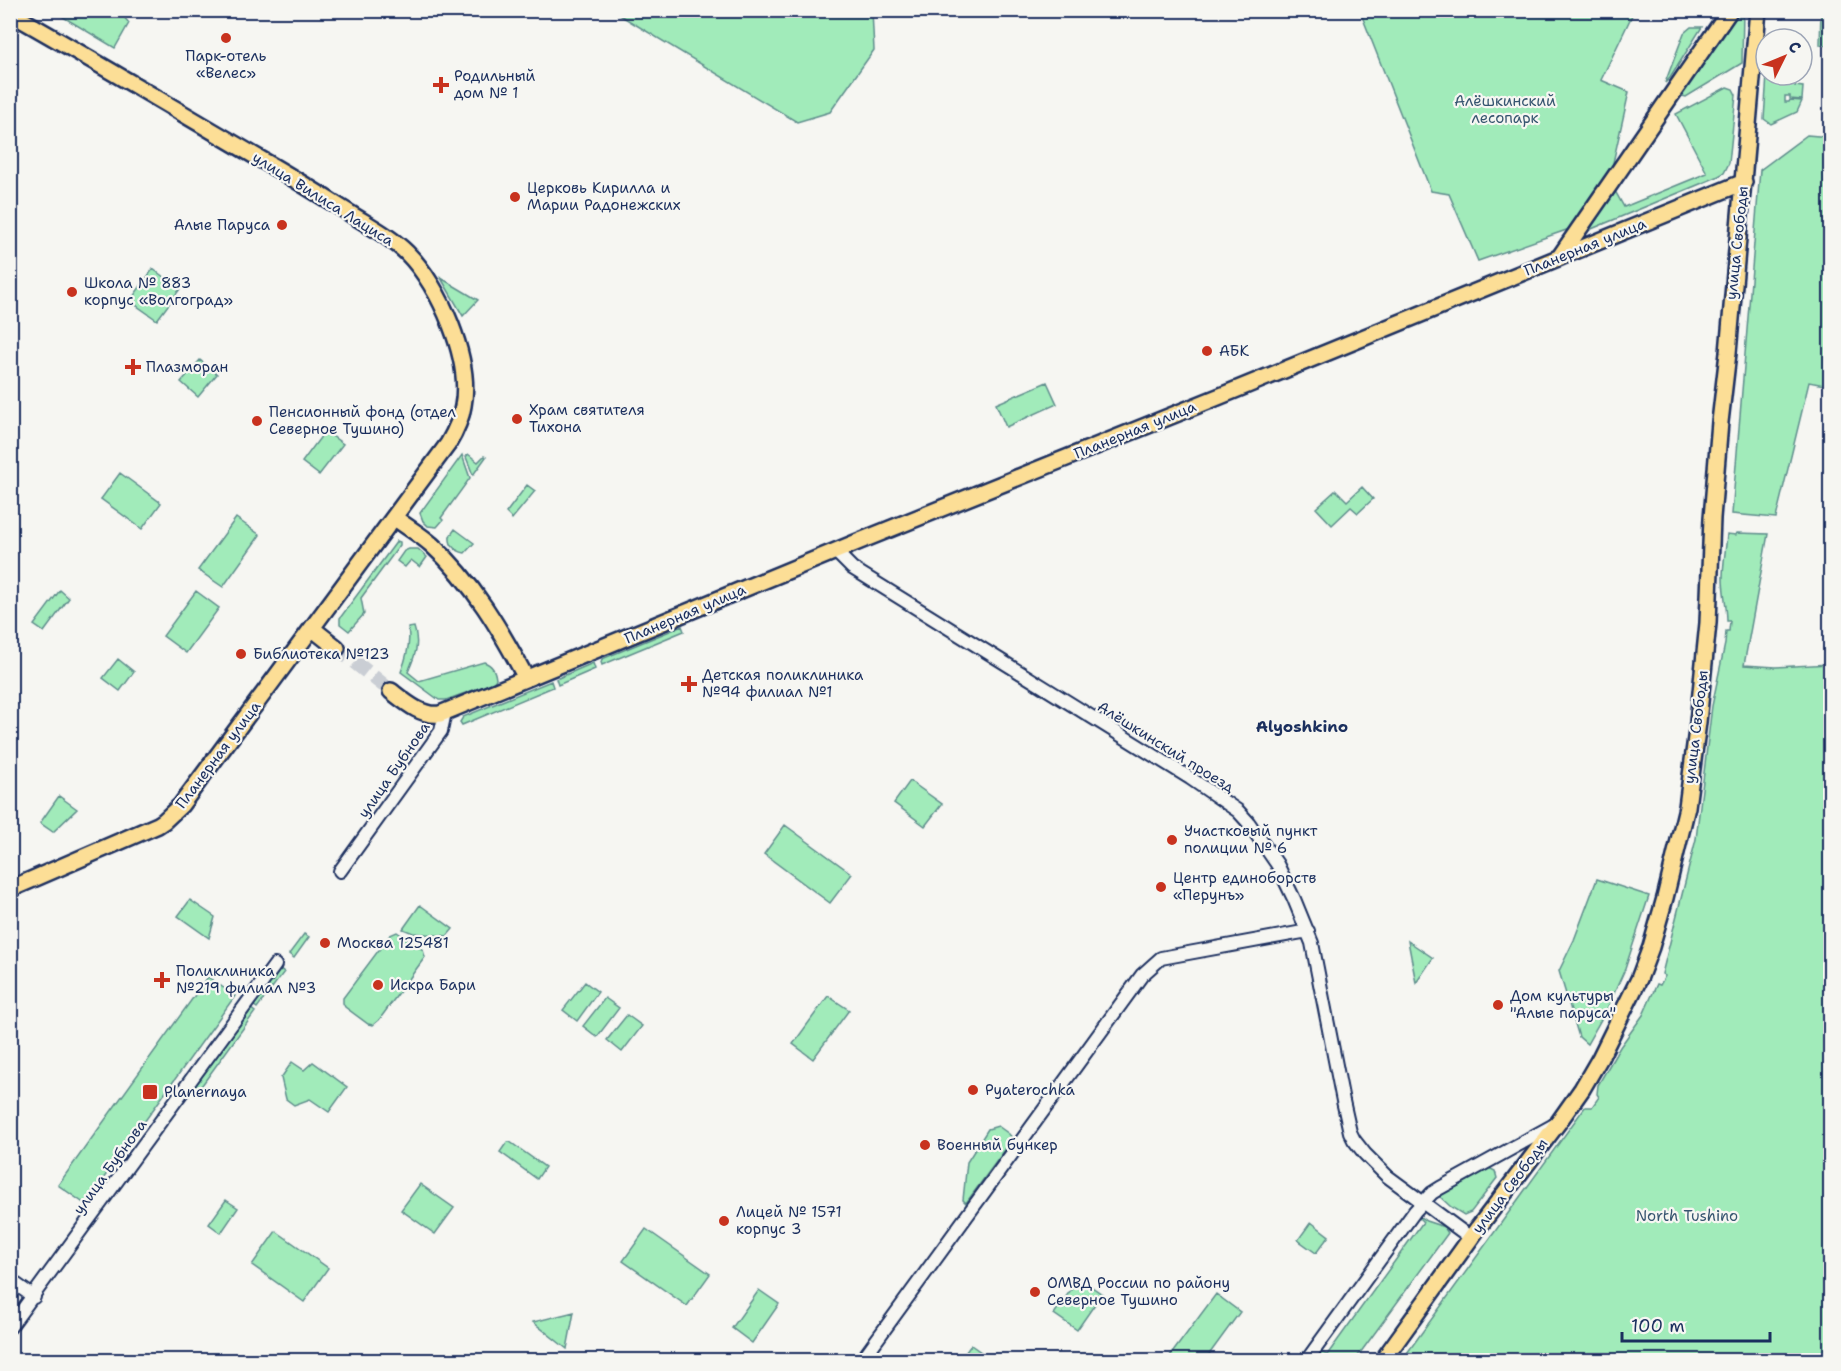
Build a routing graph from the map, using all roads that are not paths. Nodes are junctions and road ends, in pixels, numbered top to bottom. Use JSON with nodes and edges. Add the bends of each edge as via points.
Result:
{"nodes":[{"id":1,"x":1730,"y":10,"type":"edge"},
{"id":2,"x":1758,"y":10,"type":"edge"},
{"id":3,"x":10,"y":13,"type":"edge"},
{"id":4,"x":1744,"y":182,"type":"junction"},
{"id":5,"x":1559,"y":258,"type":"junction"},
{"id":6,"x":394,"y":518,"type":"junction"},
{"id":7,"x":835,"y":551,"type":"junction"},
{"id":8,"x":313,"y":629,"type":"junction"},
{"id":9,"x":337,"y":648,"type":"tunnel mouth"},
{"id":10,"x":526,"y":678,"type":"junction"},
{"id":11,"x":391,"y":691,"type":"tunnel mouth"},
{"id":12,"x":445,"y":712,"type":"junction"},
{"id":13,"x":340,"y":872,"type":"dead end"},
{"id":14,"x":10,"y":889,"type":"edge"},
{"id":15,"x":1308,"y":932,"type":"junction"},
{"id":16,"x":275,"y":965,"type":"dead end"},
{"id":17,"x":1558,"y":1123,"type":"junction"},
{"id":18,"x":1423,"y":1204,"type":"junction"},
{"id":19,"x":1471,"y":1238,"type":"junction"},
{"id":20,"x":10,"y":1280,"type":"edge"},
{"id":21,"x":34,"y":1297,"type":"junction"},
{"id":22,"x":10,"y":1327,"type":"edge"},
{"id":23,"x":862,"y":1360,"type":"edge"},
{"id":24,"x":1307,"y":1360,"type":"edge"},
{"id":25,"x":1383,"y":1360,"type":"edge"}],
"edges":[{"from":1,"to":5,"type":"main road"},
{"from":2,"to":4,"type":"main road","name":"улица Свободы"},
{"from":3,"to":6,"type":"main road","name":"улица Вилиса Лациса","via":[[286,174],[394,242],[413,259],[454,330],[464,370],[464,406],[448,444]]},
{"from":4,"to":5,"type":"main road","name":"Планерная улица"},
{"from":4,"to":17,"type":"main road","name":"улица Свободы","via":[[1712,518],[1708,623],[1687,807],[1665,898],[1639,979],[1600,1058]]},
{"from":5,"to":7,"type":"main road","name":"Планерная улица"},
{"from":6,"to":8,"type":"main road","name":"Планерная улица"},
{"from":6,"to":10,"type":"main road","via":[[431,544],[457,571],[490,615]]},
{"from":7,"to":10,"type":"main road","name":"Планерная улица"},
{"from":7,"to":15,"type":"street","name":"Алёшкинский проезд","via":[[852,568],[1238,811],[1277,864]]},
{"from":8,"to":9,"type":"main road"},
{"from":8,"to":14,"type":"main road","name":"Планерная улица","via":[[192,792],[164,821]]},
{"from":10,"to":12,"type":"main road","name":"Планерная улица"},
{"from":11,"to":12,"type":"main road","via":[[422,711],[435,715]]},
{"from":12,"to":13,"type":"street","name":"улица Бубнова","via":[[441,731]]},
{"from":15,"to":18,"type":"street","name":"Алёшкинский проезд","via":[[1350,1132],[1387,1176]]},
{"from":15,"to":23,"type":"street","via":[[1161,958],[1142,975]]},
{"from":16,"to":21,"type":"street","name":"улица Бубнова"},
{"from":17,"to":18,"type":"street","via":[[1440,1188]]},
{"from":17,"to":19,"type":"main road","name":"улица Свободы"},
{"from":18,"to":19,"type":"street","name":"Алёшкинский проезд"},
{"from":18,"to":24,"type":"street"},
{"from":19,"to":25,"type":"main road","name":"улица Свободы"},
{"from":20,"to":21,"type":"street"},
{"from":21,"to":22,"type":"street","name":"улица Бубнова"}]}
